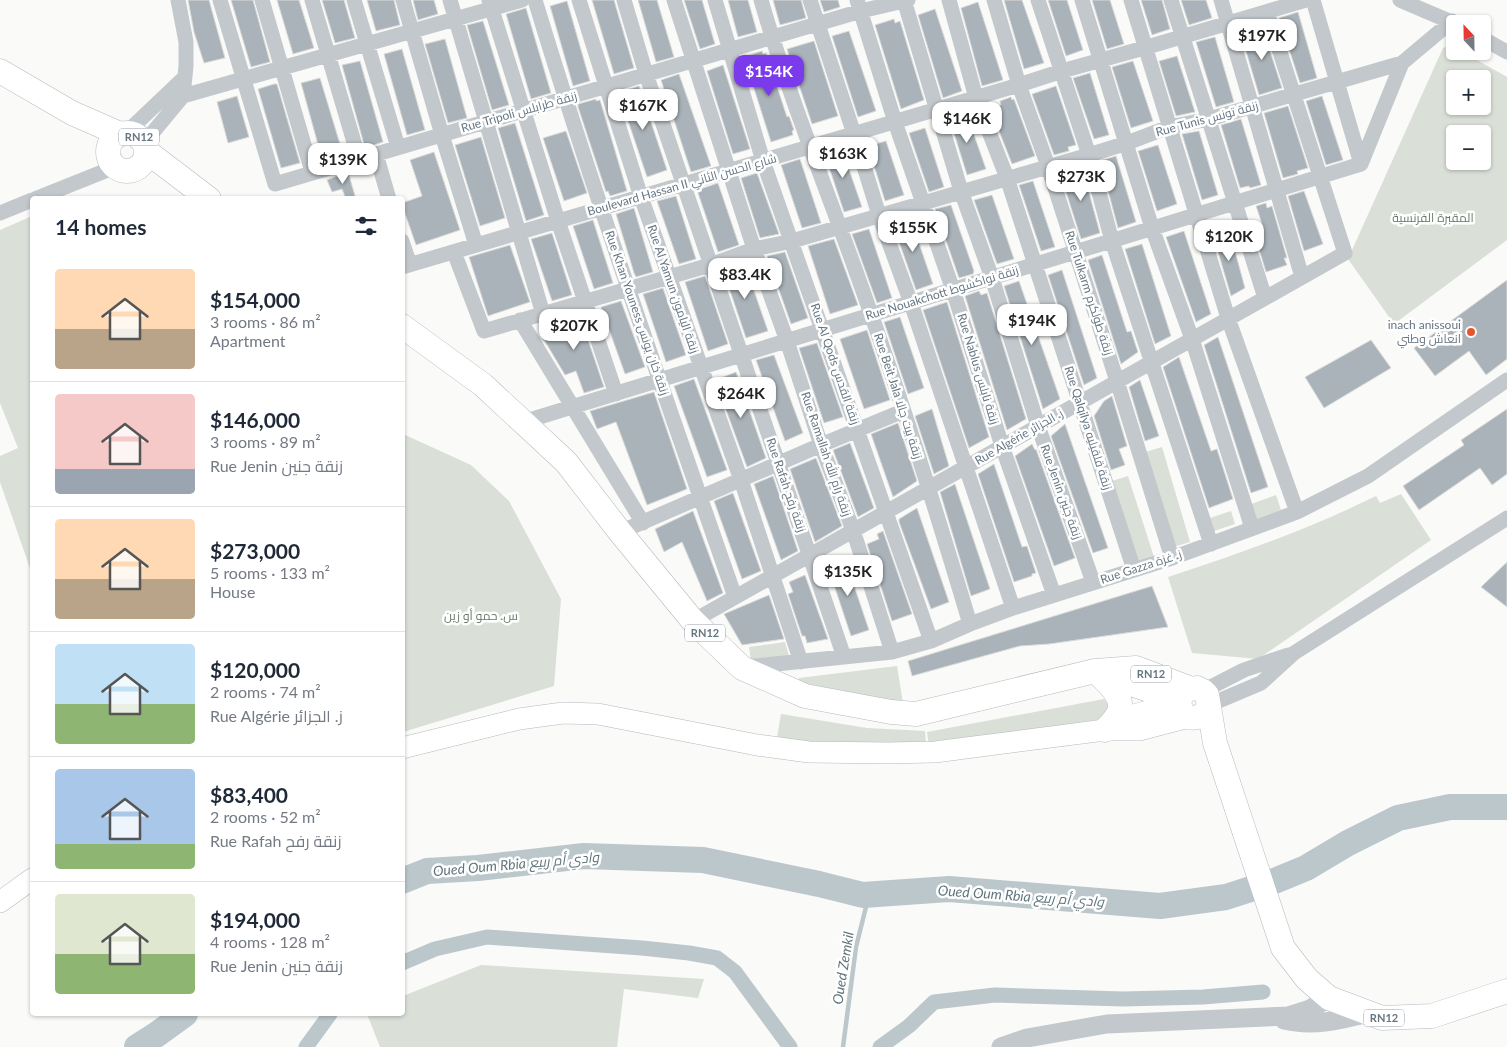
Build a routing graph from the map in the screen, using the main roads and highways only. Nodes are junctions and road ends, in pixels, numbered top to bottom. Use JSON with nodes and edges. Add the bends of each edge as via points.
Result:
{"nodes":[{"id":1,"x":0,"y":71,"type":"edge"},
{"id":2,"x":204,"y":195,"type":"edge"},
{"id":3,"x":405,"y":328,"type":"edge"},
{"id":4,"x":1103,"y":671,"type":"junction"},
{"id":5,"x":1194,"y":704,"type":"junction"},
{"id":6,"x":1106,"y":730,"type":"junction"},
{"id":7,"x":405,"y":747,"type":"edge"},
{"id":8,"x":30,"y":880,"type":"edge"},
{"id":9,"x":0,"y":902,"type":"edge"},
{"id":10,"x":1507,"y":991,"type":"edge"}],
"edges":[{"from":1,"to":2,"type":"main road","number":"RN12"},
{"from":3,"to":4,"type":"main road","number":"RN12","via":[[484,386],[566,462],[693,621],[742,668],[805,696],[916,714]]},
{"from":4,"to":5,"type":"main road","number":"RN12","via":[[1136,668]]},
{"from":4,"to":6,"type":"main road","via":[[1120,705]]},
{"from":5,"to":6,"type":"main road","via":[[1130,716]]},
{"from":5,"to":10,"type":"main road","number":"RN12","via":[[1215,743],[1283,948],[1307,979],[1329,998],[1382,1018],[1432,1016]]},
{"from":6,"to":7,"type":"main road","via":[[935,752],[809,752],[598,714],[563,713],[519,719]]},
{"from":8,"to":9,"type":"main road"}]}
